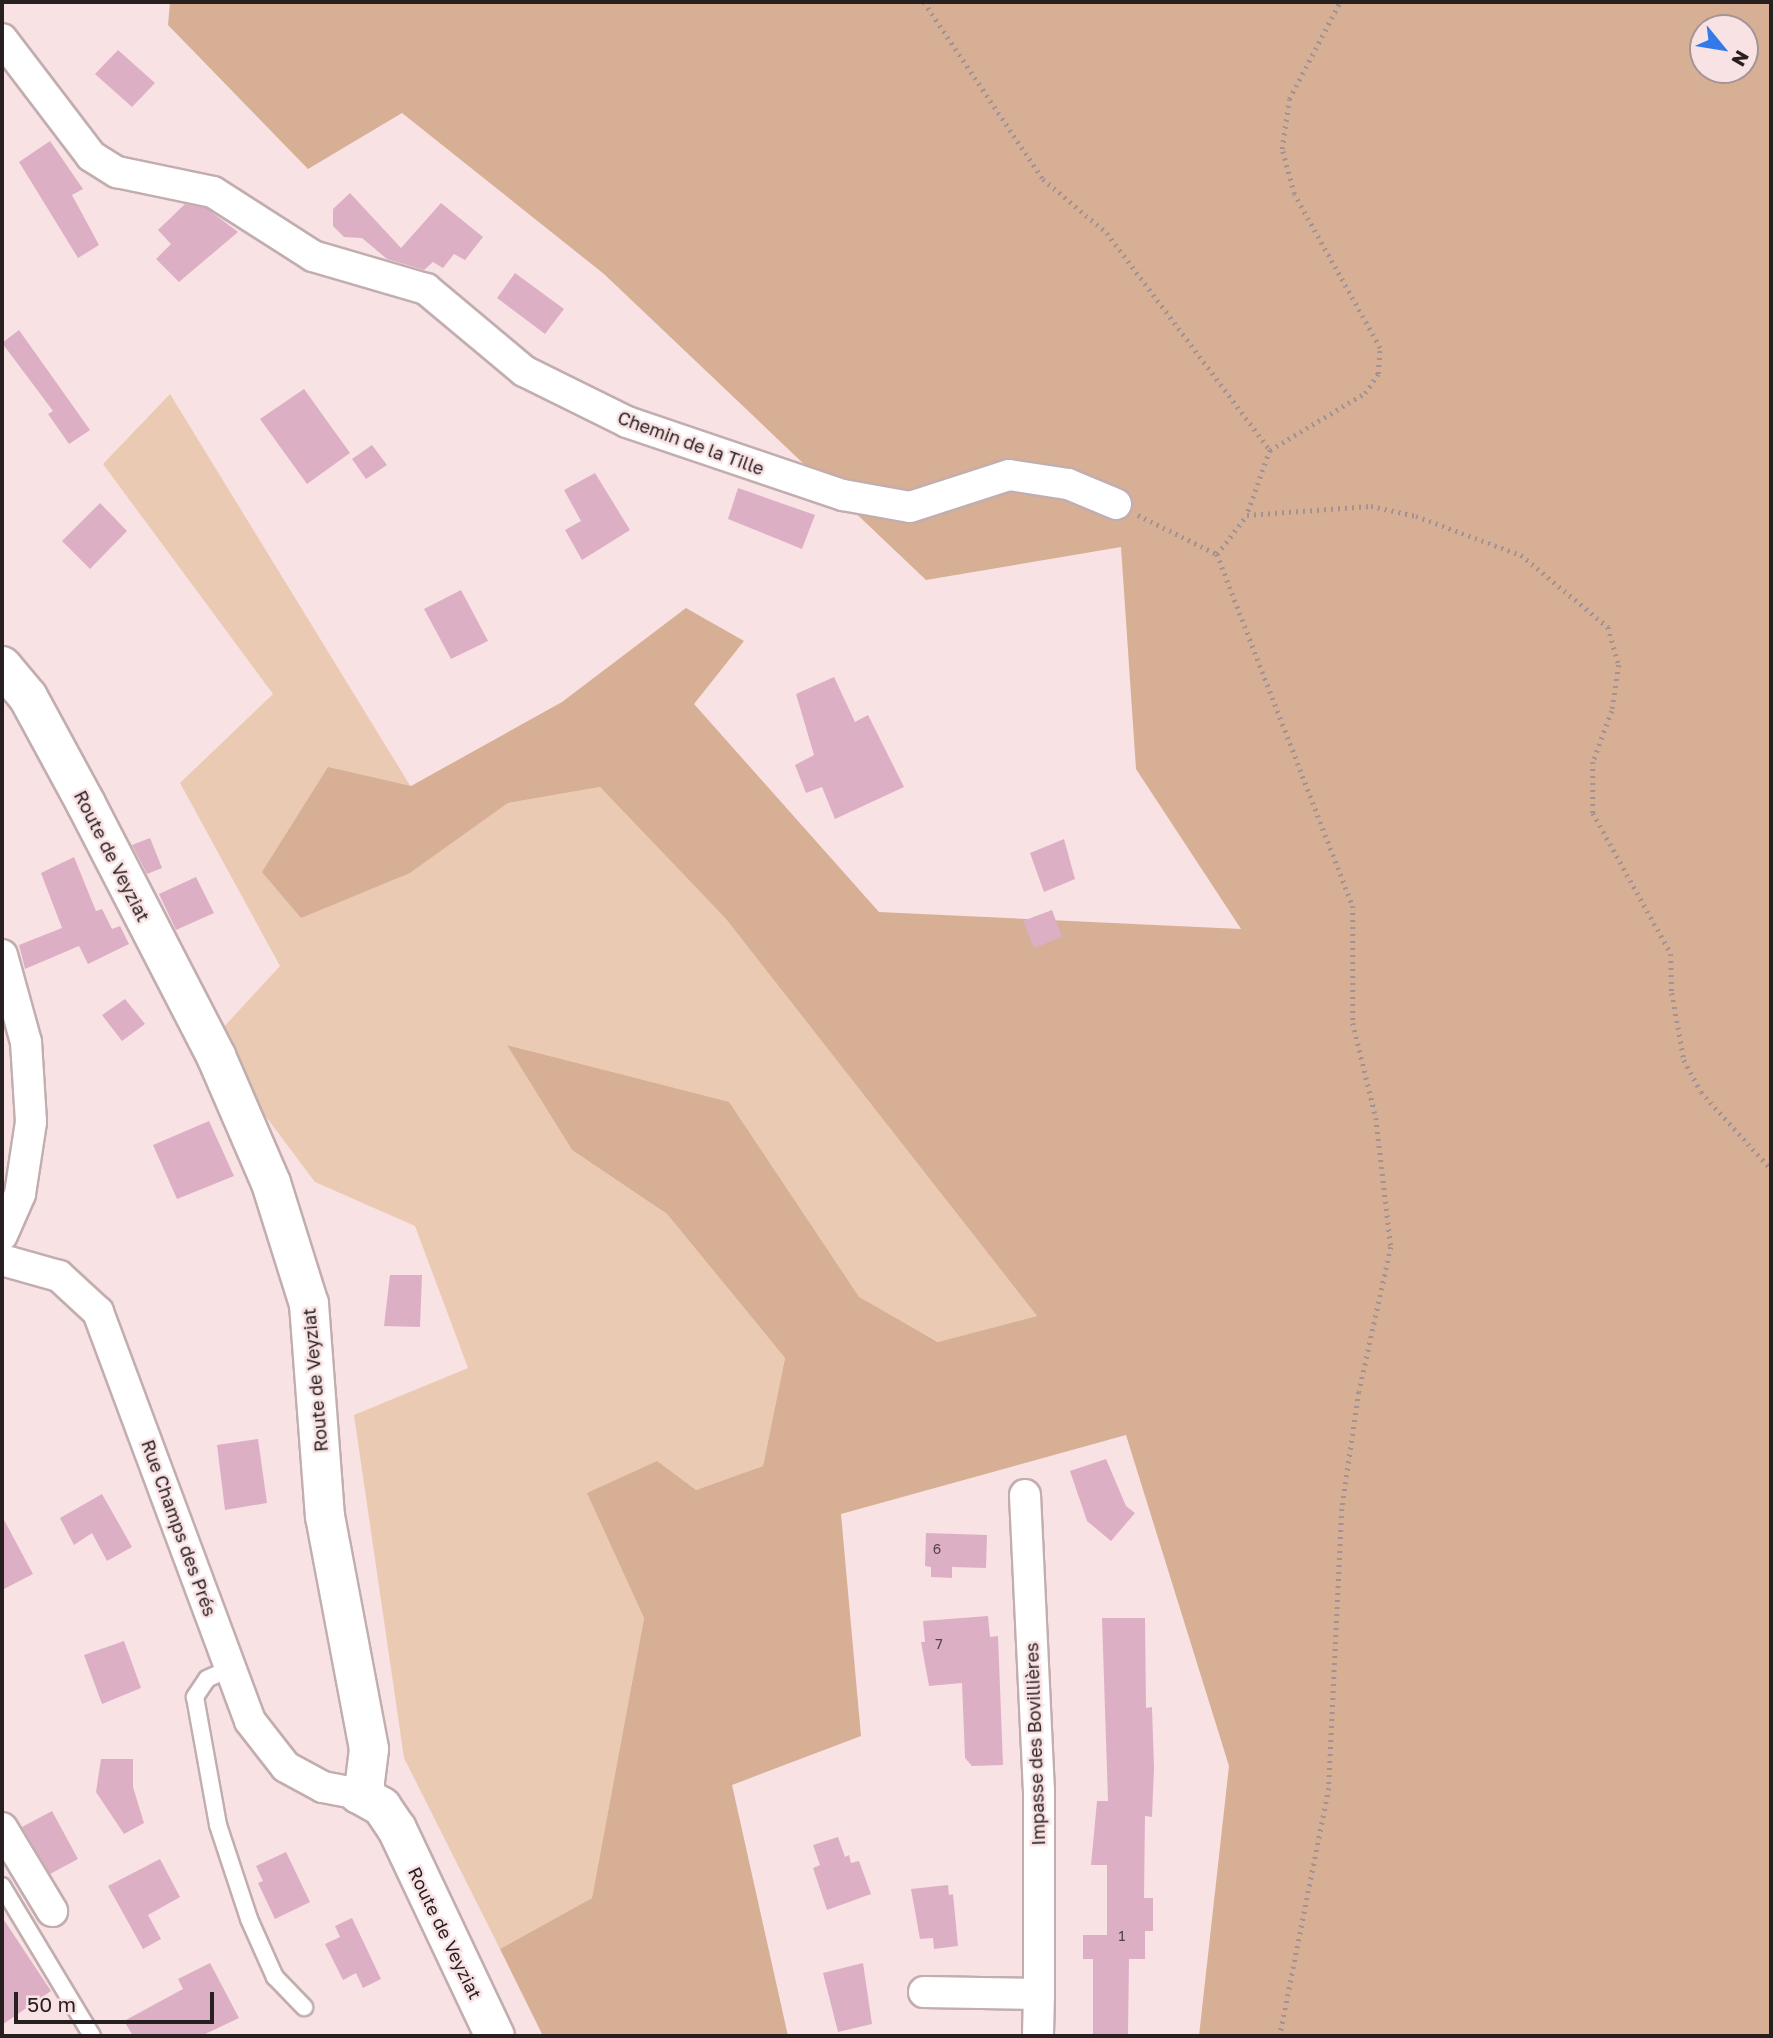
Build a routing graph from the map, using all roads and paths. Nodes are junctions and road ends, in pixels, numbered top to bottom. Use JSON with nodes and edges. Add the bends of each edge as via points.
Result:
{"nodes":[{"id":1,"x":923,"y":2,"type":"edge"},
{"id":2,"x":1340,"y":2,"type":"edge"},
{"id":3,"x":2,"y":39,"type":"edge"},
{"id":4,"x":1270,"y":450,"type":"junction"},
{"id":5,"x":1116,"y":504,"type":"joint"},
{"id":6,"x":1247,"y":515,"type":"junction"},
{"id":7,"x":1217,"y":554,"type":"junction"},
{"id":8,"x":2,"y":666,"type":"edge"},
{"id":9,"x":2,"y":955,"type":"edge"},
{"id":10,"x":1771,"y":1169,"type":"edge"},
{"id":11,"x":2,"y":1236,"type":"edge"},
{"id":12,"x":2,"y":1259,"type":"edge"},
{"id":13,"x":1025,"y":1495,"type":"dead end"},
{"id":14,"x":229,"y":1669,"type":"junction"},
{"id":15,"x":359,"y":1794,"type":"junction"},
{"id":16,"x":2,"y":1828,"type":"edge"},
{"id":17,"x":2,"y":1886,"type":"edge"},
{"id":18,"x":52,"y":1911,"type":"dead end"},
{"id":19,"x":924,"y":1992,"type":"dead end"},
{"id":20,"x":1039,"y":1994,"type":"junction"},
{"id":21,"x":304,"y":2007,"type":"dead end"},
{"id":22,"x":92,"y":2036,"type":"edge"},
{"id":23,"x":495,"y":2036,"type":"edge"},
{"id":24,"x":1038,"y":2036,"type":"edge"},
{"id":25,"x":1280,"y":2036,"type":"edge"}],
"edges":[{"from":1,"to":4,"type":"path","via":[[1043,179],[1107,233]]},
{"from":2,"to":4,"type":"path","via":[[1289,99],[1282,149],[1294,194],[1380,348],[1378,374],[1365,393]]},
{"from":3,"to":5,"type":"street","name":"Chemin de la Tille","via":[[91,156],[117,172],[213,192],[313,256],[426,289],[524,371],[627,422],[843,495],[910,508],[1009,475],[1068,484]]},
{"from":4,"to":6,"type":"path"},
{"from":5,"to":7,"type":"path"},
{"from":6,"to":7,"type":"path"},
{"from":6,"to":10,"type":"path","via":[[1371,506],[1416,516],[1521,555],[1608,626],[1619,665],[1612,711],[1594,762],[1593,813],[1671,954],[1672,993],[1684,1060],[1701,1092]]},
{"from":7,"to":25,"type":"path","via":[[1353,906],[1353,1023],[1376,1118],[1391,1247],[1359,1392],[1342,1509],[1329,1788]]},
{"from":8,"to":15,"type":"street","name":"Route de Veyziat","via":[[28,697],[216,1056],[275,1195],[309,1304],[325,1516],[369,1749],[365,1784]]},
{"from":9,"to":11,"type":"street","via":[[26,1042],[31,1122],[20,1194]]},
{"from":12,"to":14,"type":"street","name":"Rue Champs des Prés","via":[[59,1276],[98,1312]]},
{"from":13,"to":20,"type":"street","name":"Impasse des Bovillières","via":[[1039,1790]]},
{"from":14,"to":15,"type":"street","name":"Rue Champs des Prés","via":[[250,1721],[286,1767],[323,1787]]},
{"from":14,"to":21,"type":"lane","via":[[206,1679],[195,1696],[218,1825],[248,1919],[275,1977]]},
{"from":15,"to":23,"type":"street","name":"Route de Veyziat","via":[[382,1807],[397,1829]]},
{"from":16,"to":18,"type":"street"},
{"from":17,"to":22,"type":"lane"},
{"from":19,"to":20,"type":"street"},
{"from":20,"to":24,"type":"street","name":"Impasse des Bovillières"}]}
